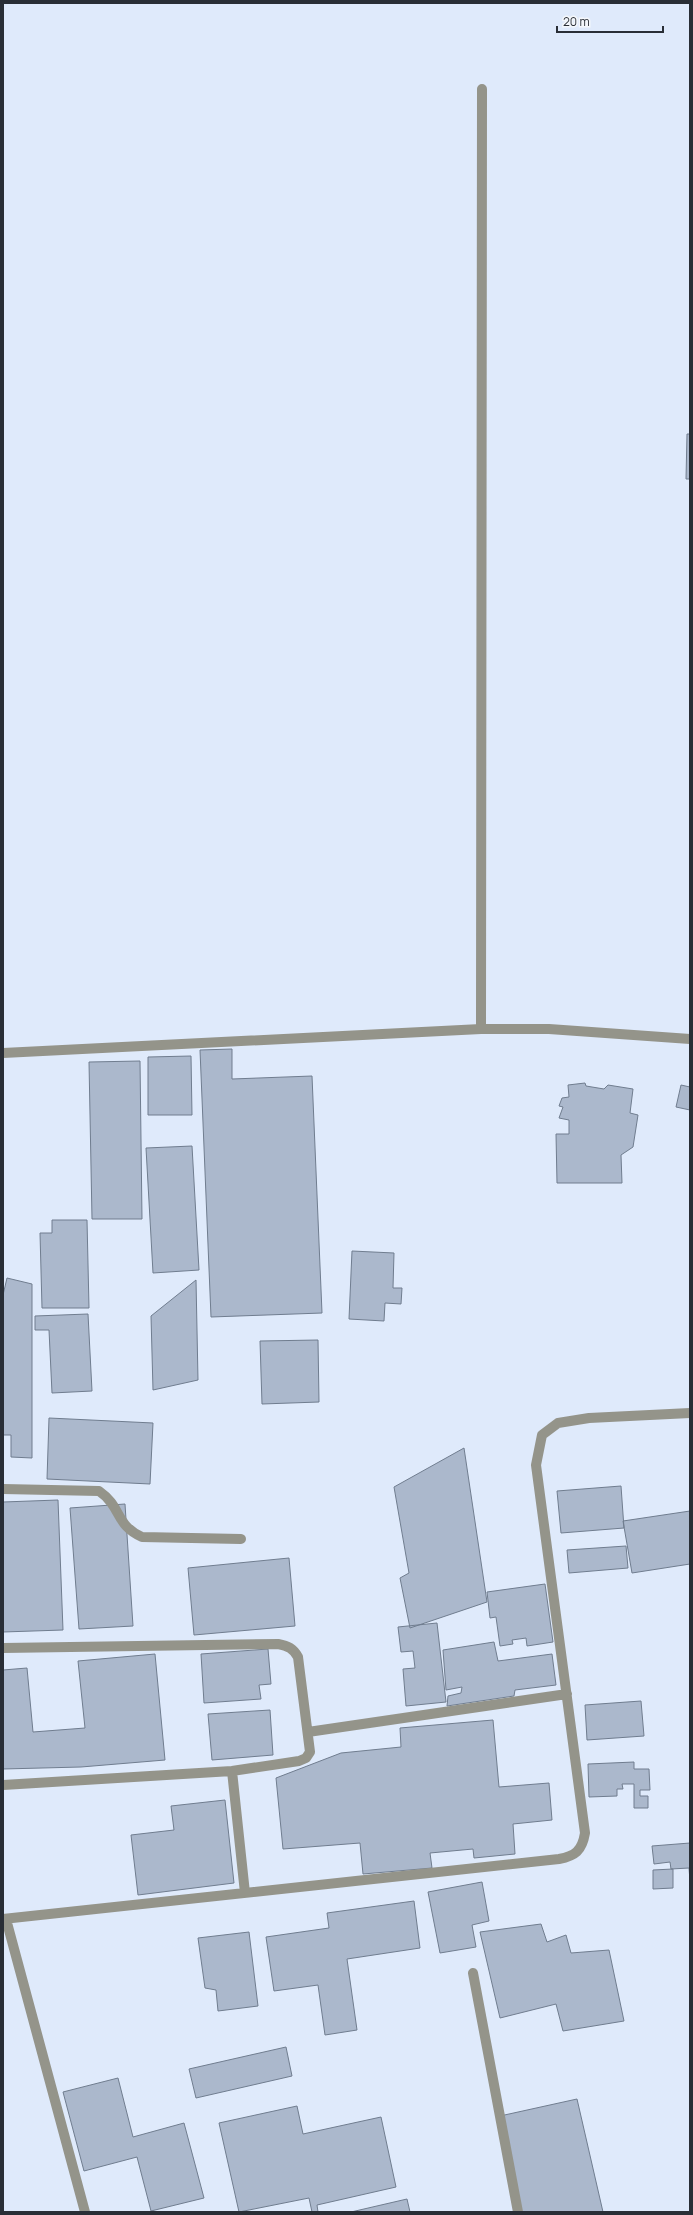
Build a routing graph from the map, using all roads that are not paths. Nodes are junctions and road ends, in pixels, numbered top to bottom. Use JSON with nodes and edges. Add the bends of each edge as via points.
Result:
{"nodes":[{"id":1,"x":482,"y":89,"type":"dead end"},
{"id":2,"x":481,"y":1029,"type":"junction"},
{"id":3,"x":690,"y":1039,"type":"edge"},
{"id":4,"x":3,"y":1053,"type":"edge"},
{"id":5,"x":690,"y":1413,"type":"edge"},
{"id":6,"x":3,"y":1489,"type":"edge"},
{"id":7,"x":241,"y":1539,"type":"dead end"},
{"id":8,"x":3,"y":1648,"type":"edge"},
{"id":9,"x":567,"y":1694,"type":"junction"},
{"id":10,"x":308,"y":1732,"type":"junction"},
{"id":11,"x":232,"y":1771,"type":"junction"},
{"id":12,"x":3,"y":1785,"type":"edge"},
{"id":13,"x":245,"y":1893,"type":"junction"},
{"id":14,"x":4,"y":1919,"type":"edge"},
{"id":15,"x":473,"y":1973,"type":"dead end"},
{"id":16,"x":85,"y":2212,"type":"edge"},
{"id":17,"x":518,"y":2212,"type":"edge"}],
"edges":[{"from":1,"to":2,"type":"street"},
{"from":2,"to":3,"type":"street","via":[[549,1029]]},
{"from":2,"to":4,"type":"street"},
{"from":5,"to":9,"type":"street","via":[[589,1418],[558,1423],[542,1435],[536,1465]]},
{"from":6,"to":7,"type":"street","via":[[99,1491],[111,1499],[123,1524],[142,1537]]},
{"from":8,"to":10,"type":"street","via":[[288,1645],[298,1657]]},
{"from":9,"to":10,"type":"street"},
{"from":9,"to":13,"type":"street","via":[[585,1834],[583,1846],[574,1856]]},
{"from":10,"to":11,"type":"street","via":[[310,1752],[306,1758]]},
{"from":11,"to":12,"type":"street"},
{"from":11,"to":13,"type":"street"},
{"from":13,"to":14,"type":"street"},
{"from":14,"to":16,"type":"street"},
{"from":15,"to":17,"type":"street"}]}
